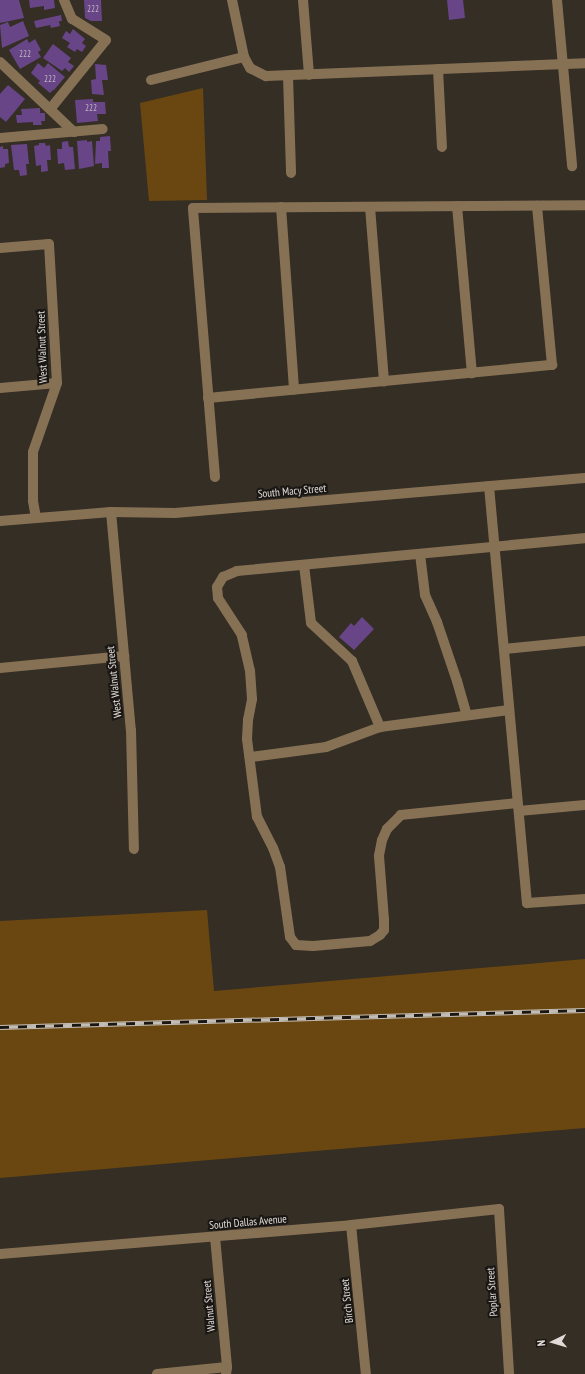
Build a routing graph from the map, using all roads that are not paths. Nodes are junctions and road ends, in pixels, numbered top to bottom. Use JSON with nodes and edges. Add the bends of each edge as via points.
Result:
{"nodes":[{"id":1,"x":64,"y":0,"type":"edge"},
{"id":2,"x":232,"y":0,"type":"edge"},
{"id":3,"x":303,"y":0,"type":"edge"},
{"id":4,"x":557,"y":0,"type":"edge"},
{"id":5,"x":244,"y":57,"type":"junction"},
{"id":6,"x":0,"y":62,"type":"edge"},
{"id":7,"x":585,"y":63,"type":"edge"},
{"id":8,"x":564,"y":64,"type":"junction"},
{"id":9,"x":438,"y":69,"type":"junction"},
{"id":10,"x":309,"y":74,"type":"junction"},
{"id":11,"x":288,"y":76,"type":"junction"},
{"id":12,"x":151,"y":80,"type":"dead end"},
{"id":13,"x":51,"y":108,"type":"junction"},
{"id":14,"x":103,"y":129,"type":"dead end"},
{"id":15,"x":74,"y":132,"type":"junction"},
{"id":16,"x":0,"y":138,"type":"edge"},
{"id":17,"x":442,"y":147,"type":"dead end"},
{"id":18,"x":572,"y":166,"type":"dead end"},
{"id":19,"x":291,"y":173,"type":"dead end"},
{"id":20,"x":457,"y":206,"type":"junction"},
{"id":21,"x":537,"y":206,"type":"junction"},
{"id":22,"x":585,"y":206,"type":"edge"},
{"id":23,"x":281,"y":207,"type":"junction"},
{"id":24,"x":370,"y":207,"type":"junction"},
{"id":25,"x":0,"y":248,"type":"edge"},
{"id":26,"x":472,"y":373,"type":"junction"},
{"id":27,"x":384,"y":381,"type":"junction"},
{"id":28,"x":57,"y":383,"type":"junction"},
{"id":29,"x":0,"y":388,"type":"edge"},
{"id":30,"x":294,"y":390,"type":"junction"},
{"id":31,"x":208,"y":398,"type":"junction"},
{"id":32,"x":215,"y":477,"type":"dead end"},
{"id":33,"x":585,"y":478,"type":"edge"},
{"id":34,"x":489,"y":486,"type":"junction"},
{"id":35,"x":111,"y":512,"type":"junction"},
{"id":36,"x":36,"y":518,"type":"junction"},
{"id":37,"x":0,"y":521,"type":"edge"},
{"id":38,"x":585,"y":538,"type":"edge"},
{"id":39,"x":495,"y":546,"type":"junction"},
{"id":40,"x":420,"y":554,"type":"junction"},
{"id":41,"x":304,"y":565,"type":"junction"},
{"id":42,"x":585,"y":641,"type":"edge"},
{"id":43,"x":504,"y":649,"type":"junction"},
{"id":44,"x":124,"y":656,"type":"junction"},
{"id":45,"x":0,"y":668,"type":"edge"},
{"id":46,"x":509,"y":710,"type":"junction"},
{"id":47,"x":467,"y":715,"type":"junction"},
{"id":48,"x":380,"y":727,"type":"junction"},
{"id":49,"x":251,"y":757,"type":"junction"},
{"id":50,"x":585,"y":805,"type":"edge"},
{"id":51,"x":518,"y":807,"type":"junction"},
{"id":52,"x":134,"y":849,"type":"dead end"},
{"id":53,"x":585,"y":899,"type":"edge"},
{"id":54,"x":499,"y":1209,"type":"joint"},
{"id":55,"x":351,"y":1225,"type":"junction"},
{"id":56,"x":215,"y":1236,"type":"junction"},
{"id":57,"x":0,"y":1254,"type":"edge"},
{"id":58,"x":226,"y":1371,"type":"edge"},
{"id":59,"x":157,"y":1374,"type":"edge"},
{"id":60,"x":366,"y":1374,"type":"edge"},
{"id":61,"x":509,"y":1374,"type":"edge"}],
"edges":[{"from":1,"to":13,"type":"street","via":[[72,19],[106,40]]},
{"from":2,"to":5,"type":"street"},
{"from":3,"to":10,"type":"street"},
{"from":4,"to":8,"type":"street"},
{"from":5,"to":11,"type":"street","via":[[250,68],[258,74]]},
{"from":5,"to":12,"type":"street"},
{"from":6,"to":13,"type":"street"},
{"from":7,"to":8,"type":"street"},
{"from":8,"to":9,"type":"street"},
{"from":8,"to":18,"type":"street"},
{"from":9,"to":10,"type":"street"},
{"from":9,"to":17,"type":"street"},
{"from":10,"to":11,"type":"street"},
{"from":11,"to":19,"type":"street"},
{"from":13,"to":15,"type":"street"},
{"from":14,"to":15,"type":"street"},
{"from":15,"to":16,"type":"street"},
{"from":20,"to":21,"type":"street"},
{"from":20,"to":24,"type":"street"},
{"from":20,"to":26,"type":"street"},
{"from":21,"to":22,"type":"street"},
{"from":21,"to":26,"type":"street","via":[[552,365]]},
{"from":23,"to":24,"type":"street"},
{"from":23,"to":30,"type":"street"},
{"from":23,"to":31,"type":"street","via":[[193,208]]},
{"from":24,"to":27,"type":"street"},
{"from":25,"to":28,"type":"street","name":"West Walnut Street","via":[[49,244]]},
{"from":26,"to":27,"type":"street"},
{"from":27,"to":30,"type":"street"},
{"from":28,"to":29,"type":"street"},
{"from":28,"to":36,"type":"street","name":"West Walnut Street","via":[[33,452],[33,501]]},
{"from":30,"to":31,"type":"street"},
{"from":31,"to":32,"type":"street"},
{"from":33,"to":34,"type":"street","name":"South Macy Street"},
{"from":34,"to":35,"type":"street","name":"South Macy Street","via":[[175,513]]},
{"from":34,"to":39,"type":"street"},
{"from":35,"to":36,"type":"street","name":"South Macy Street"},
{"from":35,"to":44,"type":"street","name":"West Walnut Street"},
{"from":36,"to":37,"type":"street","name":"South Macy Street"},
{"from":38,"to":39,"type":"street"},
{"from":39,"to":40,"type":"street"},
{"from":39,"to":43,"type":"street"},
{"from":40,"to":41,"type":"street"},
{"from":40,"to":47,"type":"street","via":[[426,595],[458,681]]},
{"from":41,"to":48,"type":"street","via":[[311,623],[352,661]]},
{"from":41,"to":49,"type":"street","via":[[237,572],[223,577],[217,587],[218,598],[242,635],[250,672],[252,699],[248,739]]},
{"from":42,"to":43,"type":"street"},
{"from":43,"to":46,"type":"street"},
{"from":44,"to":45,"type":"street"},
{"from":44,"to":52,"type":"street","name":"West Walnut Street","via":[[131,730]]},
{"from":46,"to":47,"type":"street"},
{"from":46,"to":51,"type":"street"},
{"from":47,"to":48,"type":"street"},
{"from":48,"to":49,"type":"street","via":[[326,747]]},
{"from":49,"to":51,"type":"street","via":[[257,817],[280,867],[290,937],[296,945],[370,941],[380,936],[384,930],[384,919],[379,856],[387,829],[401,815]]},
{"from":50,"to":51,"type":"street"},
{"from":51,"to":53,"type":"street","via":[[527,903]]},
{"from":54,"to":55,"type":"street","name":"South Dallas Avenue"},
{"from":54,"to":61,"type":"street","name":"Poplar Street"},
{"from":55,"to":56,"type":"street","name":"South Dallas Avenue"},
{"from":55,"to":60,"type":"street","name":"Birch Street"},
{"from":56,"to":57,"type":"street","name":"South Dallas Avenue"},
{"from":56,"to":58,"type":"street","name":"Walnut Street"},
{"from":58,"to":59,"type":"street"}]}
